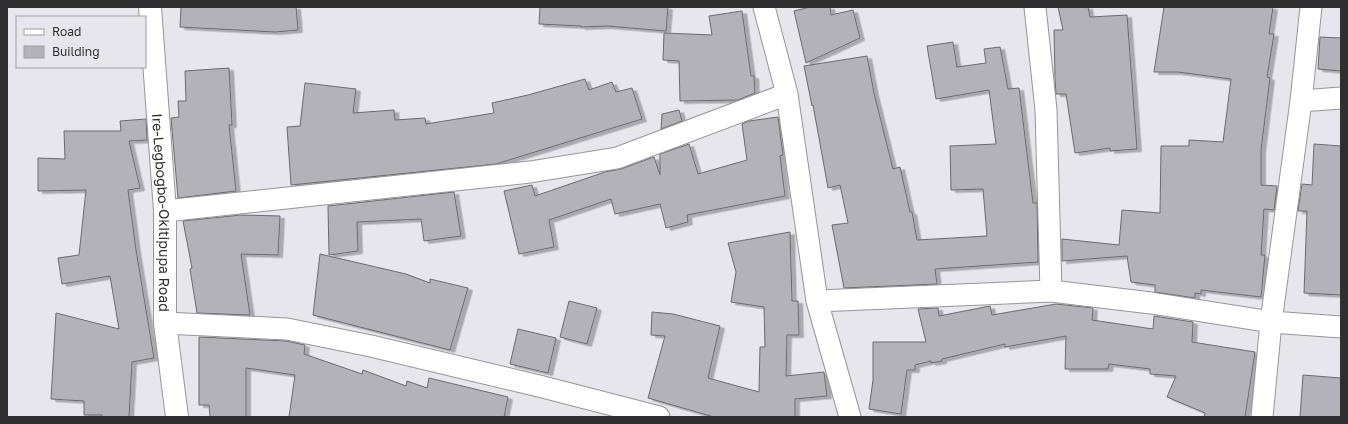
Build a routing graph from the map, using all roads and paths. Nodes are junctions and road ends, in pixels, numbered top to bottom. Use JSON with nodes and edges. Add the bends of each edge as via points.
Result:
{"nodes":[{"id":1,"x":150,"y":7,"type":"edge"},
{"id":2,"x":764,"y":7,"type":"edge"},
{"id":3,"x":1035,"y":7,"type":"edge"},
{"id":4,"x":1311,"y":7,"type":"edge"},
{"id":5,"x":787,"y":94,"type":"junction"},
{"id":6,"x":1341,"y":98,"type":"edge"},
{"id":7,"x":1301,"y":101,"type":"junction"},
{"id":8,"x":165,"y":211,"type":"junction"},
{"id":9,"x":1051,"y":291,"type":"junction"},
{"id":10,"x":817,"y":301,"type":"junction"},
{"id":11,"x":1271,"y":322,"type":"junction"},
{"id":12,"x":165,"y":323,"type":"junction"},
{"id":13,"x":1341,"y":327,"type":"edge"},
{"id":14,"x":177,"y":417,"type":"edge"},
{"id":15,"x":659,"y":417,"type":"edge"},
{"id":16,"x":850,"y":417,"type":"edge"},
{"id":17,"x":1262,"y":417,"type":"edge"}],
"edges":[{"from":1,"to":8,"type":"street","name":"Ire-Legbogbo-Okitipupa Road"},
{"from":2,"to":5,"type":"street"},
{"from":3,"to":9,"type":"street","via":[[1046,110]]},
{"from":4,"to":7,"type":"street"},
{"from":5,"to":8,"type":"street","via":[[617,158],[530,172]]},
{"from":5,"to":10,"type":"street"},
{"from":6,"to":7,"type":"street"},
{"from":7,"to":11,"type":"street"},
{"from":8,"to":12,"type":"street","name":"Ire-Legbogbo-Okitipupa Road"},
{"from":9,"to":10,"type":"street"},
{"from":9,"to":11,"type":"street","via":[[1151,303]]},
{"from":10,"to":16,"type":"street"},
{"from":11,"to":13,"type":"street"},
{"from":11,"to":17,"type":"street"},
{"from":12,"to":14,"type":"street","name":"Ire-Legbogbo-Okitipupa Road"},
{"from":12,"to":15,"type":"street","via":[[287,329],[371,346]]}]}
